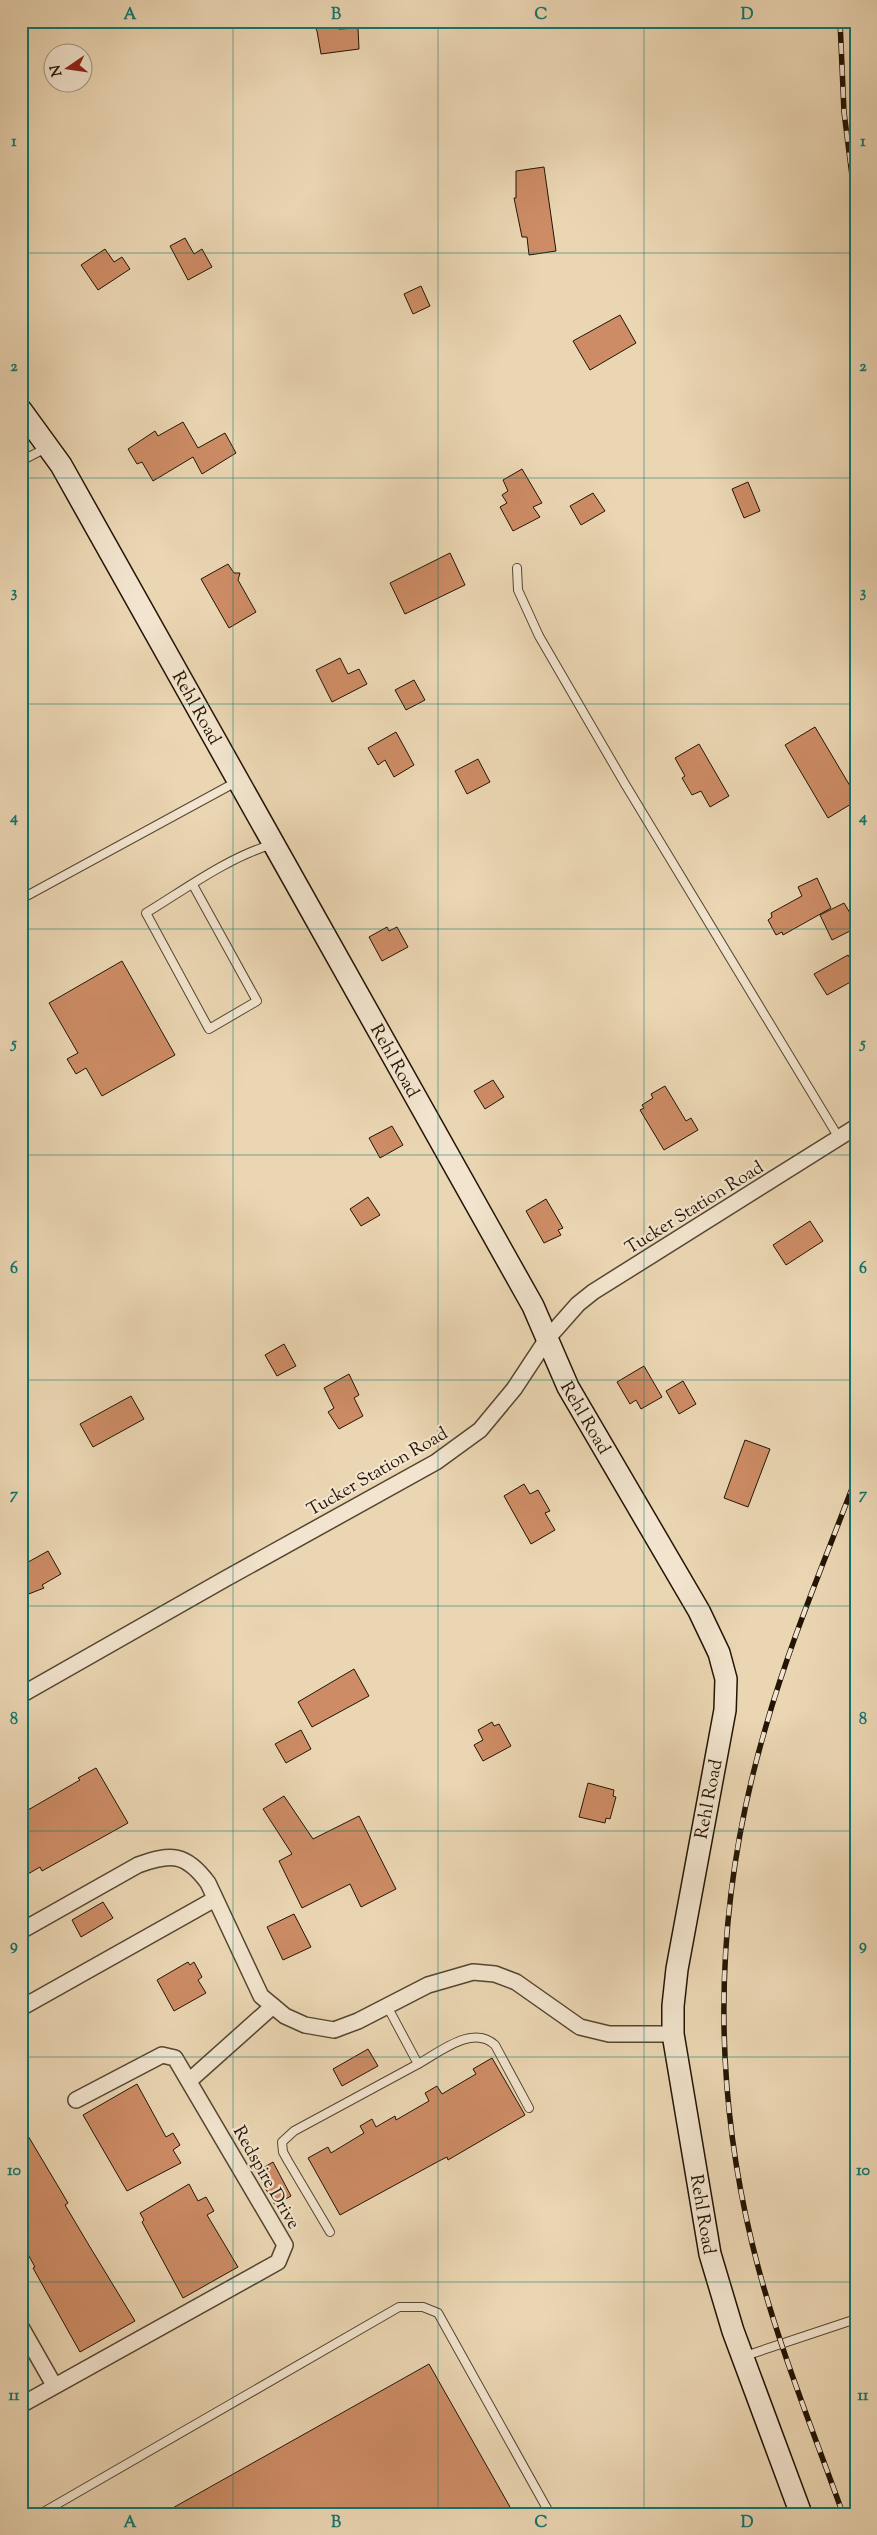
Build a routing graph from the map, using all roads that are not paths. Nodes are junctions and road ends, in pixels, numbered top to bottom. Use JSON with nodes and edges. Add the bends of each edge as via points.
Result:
{"nodes":[{"id":1,"x":21,"y":410,"type":"edge"},
{"id":2,"x":48,"y":447,"type":"junction"},
{"id":3,"x":21,"y":461,"type":"edge"},
{"id":4,"x":517,"y":568,"type":"dead end"},
{"id":5,"x":240,"y":780,"type":"junction"},
{"id":6,"x":275,"y":843,"type":"junction"},
{"id":7,"x":193,"y":885,"type":"junction"},
{"id":8,"x":21,"y":899,"type":"edge"},
{"id":9,"x":856,"y":1127,"type":"edge"},
{"id":10,"x":839,"y":1138,"type":"junction"},
{"id":11,"x":547,"y":1339,"type":"junction"},
{"id":12,"x":21,"y":1695,"type":"edge"},
{"id":13,"x":215,"y":1899,"type":"junction"},
{"id":14,"x":21,"y":1931,"type":"edge"},
{"id":15,"x":274,"y":2006,"type":"junction"},
{"id":16,"x":387,"y":2006,"type":"junction"},
{"id":17,"x":21,"y":2008,"type":"edge"},
{"id":18,"x":673,"y":2034,"type":"junction"},
{"id":19,"x":418,"y":2064,"type":"junction"},
{"id":20,"x":189,"y":2081,"type":"junction"},
{"id":21,"x":76,"y":2100,"type":"dead end"},
{"id":22,"x":530,"y":2108,"type":"dead end"},
{"id":23,"x":330,"y":2232,"type":"dead end"},
{"id":24,"x":856,"y":2319,"type":"edge"},
{"id":25,"x":21,"y":2326,"type":"edge"},
{"id":26,"x":743,"y":2357,"type":"junction"},
{"id":27,"x":54,"y":2385,"type":"junction"},
{"id":28,"x":21,"y":2405,"type":"edge"},
{"id":29,"x":40,"y":2514,"type":"edge"},
{"id":30,"x":550,"y":2514,"type":"edge"},
{"id":31,"x":801,"y":2514,"type":"edge"}],
"edges":[{"from":1,"to":2,"type":"street","name":"Rehl Road"},
{"from":2,"to":3,"type":"lane"},
{"from":2,"to":5,"type":"street","name":"Rehl Road"},
{"from":4,"to":10,"type":"lane","via":[[518,590],[539,636]]},
{"from":5,"to":6,"type":"street","name":"Rehl Road"},
{"from":5,"to":8,"type":"lane"},
{"from":6,"to":7,"type":"lane","via":[[248,852]]},
{"from":6,"to":11,"type":"street","name":"Rehl Road","via":[[533,1306]]},
{"from":7,"to":7,"type":"lane","via":[[146,913],[209,1029],[257,1001]]},
{"from":9,"to":10,"type":"street","name":"Tucker Station Road"},
{"from":10,"to":11,"type":"street","name":"Tucker Station Road","via":[[593,1292]]},
{"from":11,"to":12,"type":"street","name":"Tucker Station Road","via":[[514,1389],[480,1430],[436,1462]]},
{"from":11,"to":18,"type":"street","name":"Rehl Road","via":[[568,1387],[698,1611],[719,1653],[726,1679],[725,1710],[677,1969]]},
{"from":13,"to":14,"type":"street","via":[[198,1869],[181,1857],[158,1857]]},
{"from":13,"to":15,"type":"street","via":[[261,1996]]},
{"from":13,"to":17,"type":"street"},
{"from":15,"to":16,"type":"street","via":[[285,2016],[306,2025],[334,2030]]},
{"from":15,"to":20,"type":"street"},
{"from":16,"to":18,"type":"street","via":[[428,1985],[472,1972],[495,1974],[516,1982],[580,2027],[608,2034]]},
{"from":16,"to":19,"type":"lane"},
{"from":18,"to":26,"type":"street","name":"Rehl Road","via":[[710,2254]]},
{"from":19,"to":22,"type":"lane","via":[[473,2036],[487,2038],[495,2045]]},
{"from":19,"to":23,"type":"lane","via":[[294,2131],[282,2142],[283,2152]]},
{"from":20,"to":21,"type":"street","name":"Redspire Drive","via":[[175,2058],[162,2055]]},
{"from":20,"to":27,"type":"street","name":"Redspire Drive","via":[[284,2245],[278,2262]]},
{"from":24,"to":26,"type":"lane"},
{"from":25,"to":27,"type":"street"},
{"from":26,"to":31,"type":"street","name":"Rehl Road"},
{"from":27,"to":28,"type":"street","name":"Redspire Drive"},
{"from":29,"to":30,"type":"lane","via":[[399,2308],[423,2307],[438,2314]]}]}
